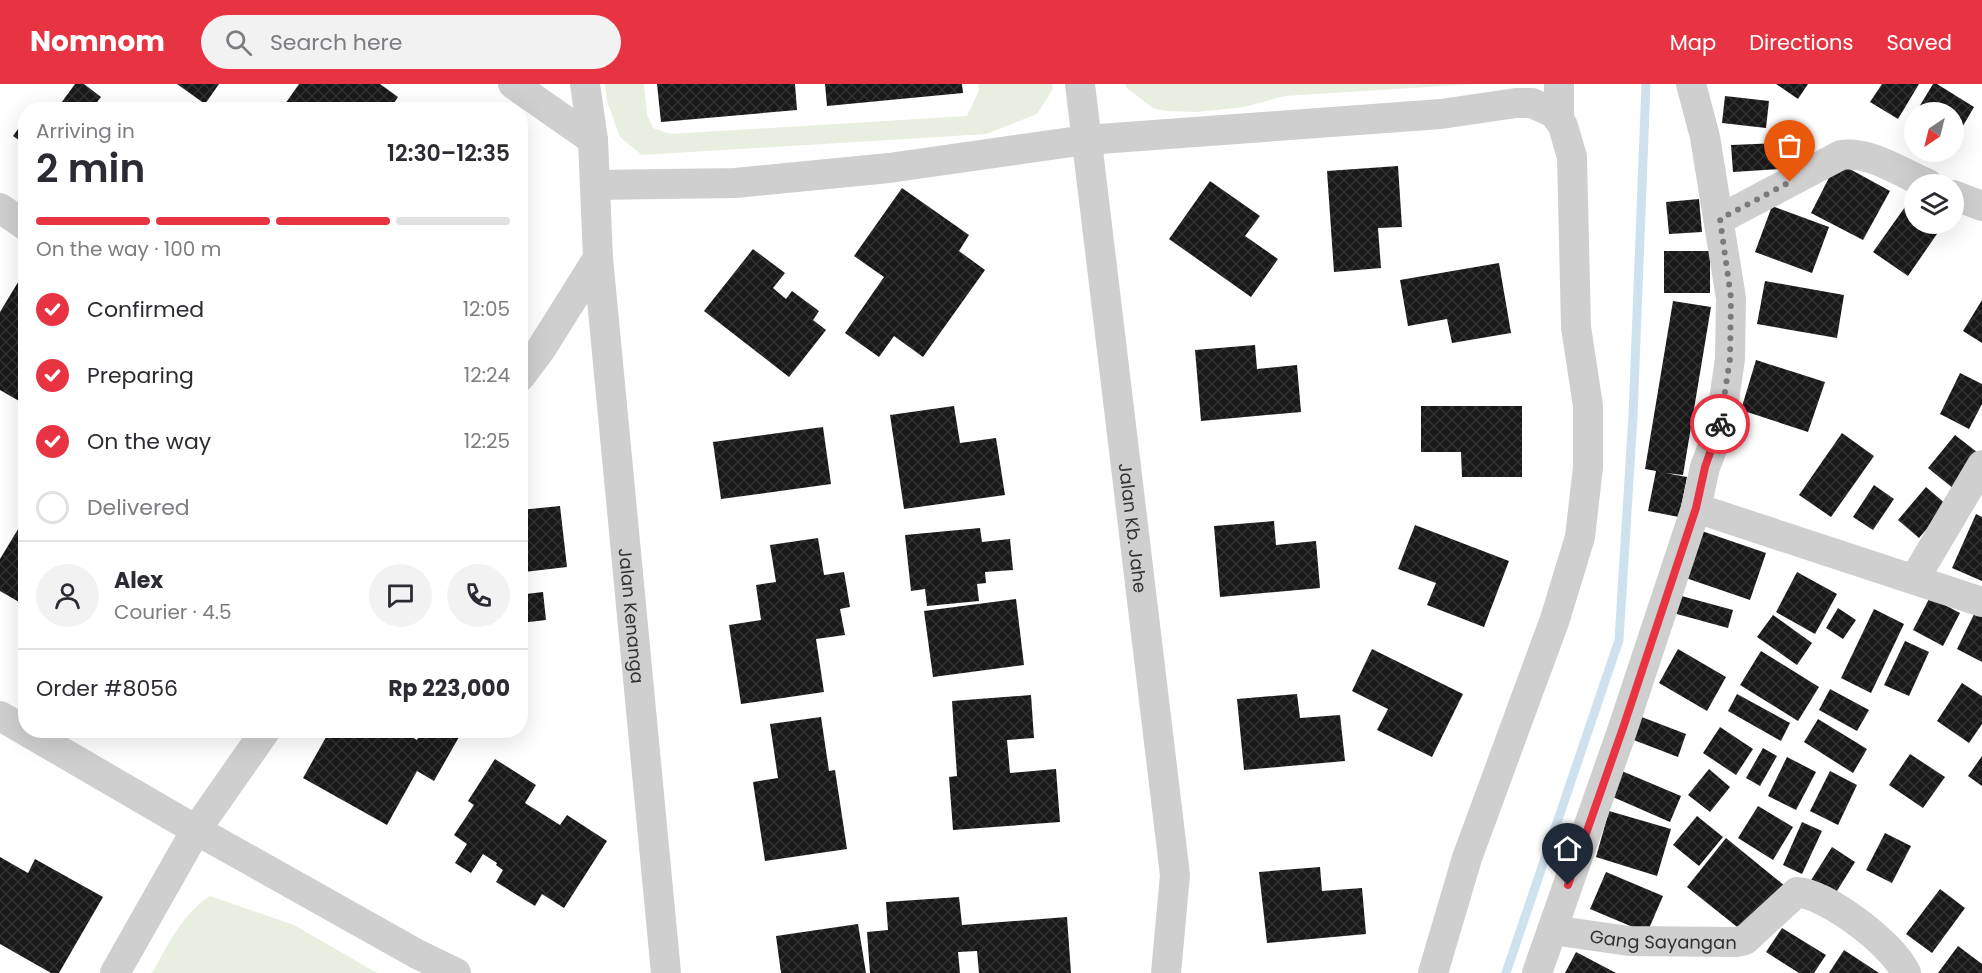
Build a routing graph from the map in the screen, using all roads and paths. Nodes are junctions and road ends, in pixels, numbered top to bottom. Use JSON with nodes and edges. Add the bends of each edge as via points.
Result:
{"nodes":[{"id":1,"x":513,"y":84,"type":"edge"},
{"id":2,"x":585,"y":84,"type":"edge"},
{"id":3,"x":1080,"y":84,"type":"edge"},
{"id":4,"x":1559,"y":84,"type":"edge"},
{"id":5,"x":1691,"y":84,"type":"edge"},
{"id":6,"x":1559,"y":118,"type":"junction"},
{"id":7,"x":593,"y":140,"type":"junction"},
{"id":8,"x":1086,"y":140,"type":"junction"},
{"id":9,"x":1905,"y":174,"type":"edge"},
{"id":10,"x":595,"y":185,"type":"junction"},
{"id":11,"x":1964,"y":199,"type":"edge"},
{"id":12,"x":1982,"y":206,"type":"edge"},
{"id":13,"x":0,"y":208,"type":"edge"},
{"id":14,"x":1720,"y":219,"type":"junction"},
{"id":15,"x":18,"y":220,"type":"edge"},
{"id":16,"x":598,"y":258,"type":"junction"},
{"id":17,"x":528,"y":366,"type":"edge"},
{"id":18,"x":1982,"y":465,"type":"edge"},
{"id":19,"x":1696,"y":508,"type":"junction"},
{"id":20,"x":1915,"y":578,"type":"junction"},
{"id":21,"x":1982,"y":602,"type":"edge"},
{"id":22,"x":0,"y":716,"type":"edge"},
{"id":23,"x":18,"y":726,"type":"edge"},
{"id":24,"x":38,"y":738,"type":"edge"},
{"id":25,"x":260,"y":738,"type":"edge"},
{"id":26,"x":196,"y":830,"type":"junction"},
{"id":27,"x":1552,"y":930,"type":"junction"},
{"id":28,"x":115,"y":973,"type":"edge"},
{"id":29,"x":456,"y":973,"type":"edge"},
{"id":30,"x":666,"y":973,"type":"edge"},
{"id":31,"x":1166,"y":973,"type":"edge"},
{"id":32,"x":1433,"y":973,"type":"edge"},
{"id":33,"x":1537,"y":973,"type":"edge"},
{"id":34,"x":1905,"y":973,"type":"edge"}],
"edges":[{"from":1,"to":7,"type":"street"},
{"from":2,"to":7,"type":"street","name":"Jalan Kenanga"},
{"from":3,"to":8,"type":"street","name":"Jalan Kb. Jahe"},
{"from":4,"to":6,"type":"street"},
{"from":5,"to":14,"type":"street"},
{"from":6,"to":8,"type":"street","via":[[1542,106],[1516,103],[1441,114]]},
{"from":6,"to":32,"type":"street","via":[[1572,157],[1576,327],[1588,406],[1588,467],[1580,537],[1555,619],[1467,858]]},
{"from":7,"to":10,"type":"street","name":"Jalan Kenanga"},
{"from":8,"to":10,"type":"street","via":[[889,168],[747,182]]},
{"from":8,"to":31,"type":"street","name":"Jalan Kb. Jahe","via":[[1175,875]]},
{"from":9,"to":14,"type":"street","via":[[1866,157],[1841,155]]},
{"from":10,"to":16,"type":"street","name":"Jalan Kenanga"},
{"from":11,"to":12,"type":"street"},
{"from":13,"to":15,"type":"street"},
{"from":14,"to":19,"type":"street","via":[[1731,298],[1730,359],[1720,428],[1705,467]]},
{"from":16,"to":17,"type":"street"},
{"from":16,"to":30,"type":"street","name":"Jalan Kenanga"},
{"from":18,"to":20,"type":"street"},
{"from":19,"to":20,"type":"street"},
{"from":19,"to":27,"type":"street"},
{"from":20,"to":21,"type":"street"},
{"from":22,"to":23,"type":"street"},
{"from":24,"to":26,"type":"street"},
{"from":25,"to":26,"type":"street"},
{"from":26,"to":28,"type":"street"},
{"from":26,"to":29,"type":"street"},
{"from":27,"to":33,"type":"street"},
{"from":27,"to":34,"type":"street","name":"Gang Sayangan","via":[[1629,941],[1736,942],[1745,940],[1797,892],[1806,893],[1869,929],[1894,954]]}]}
